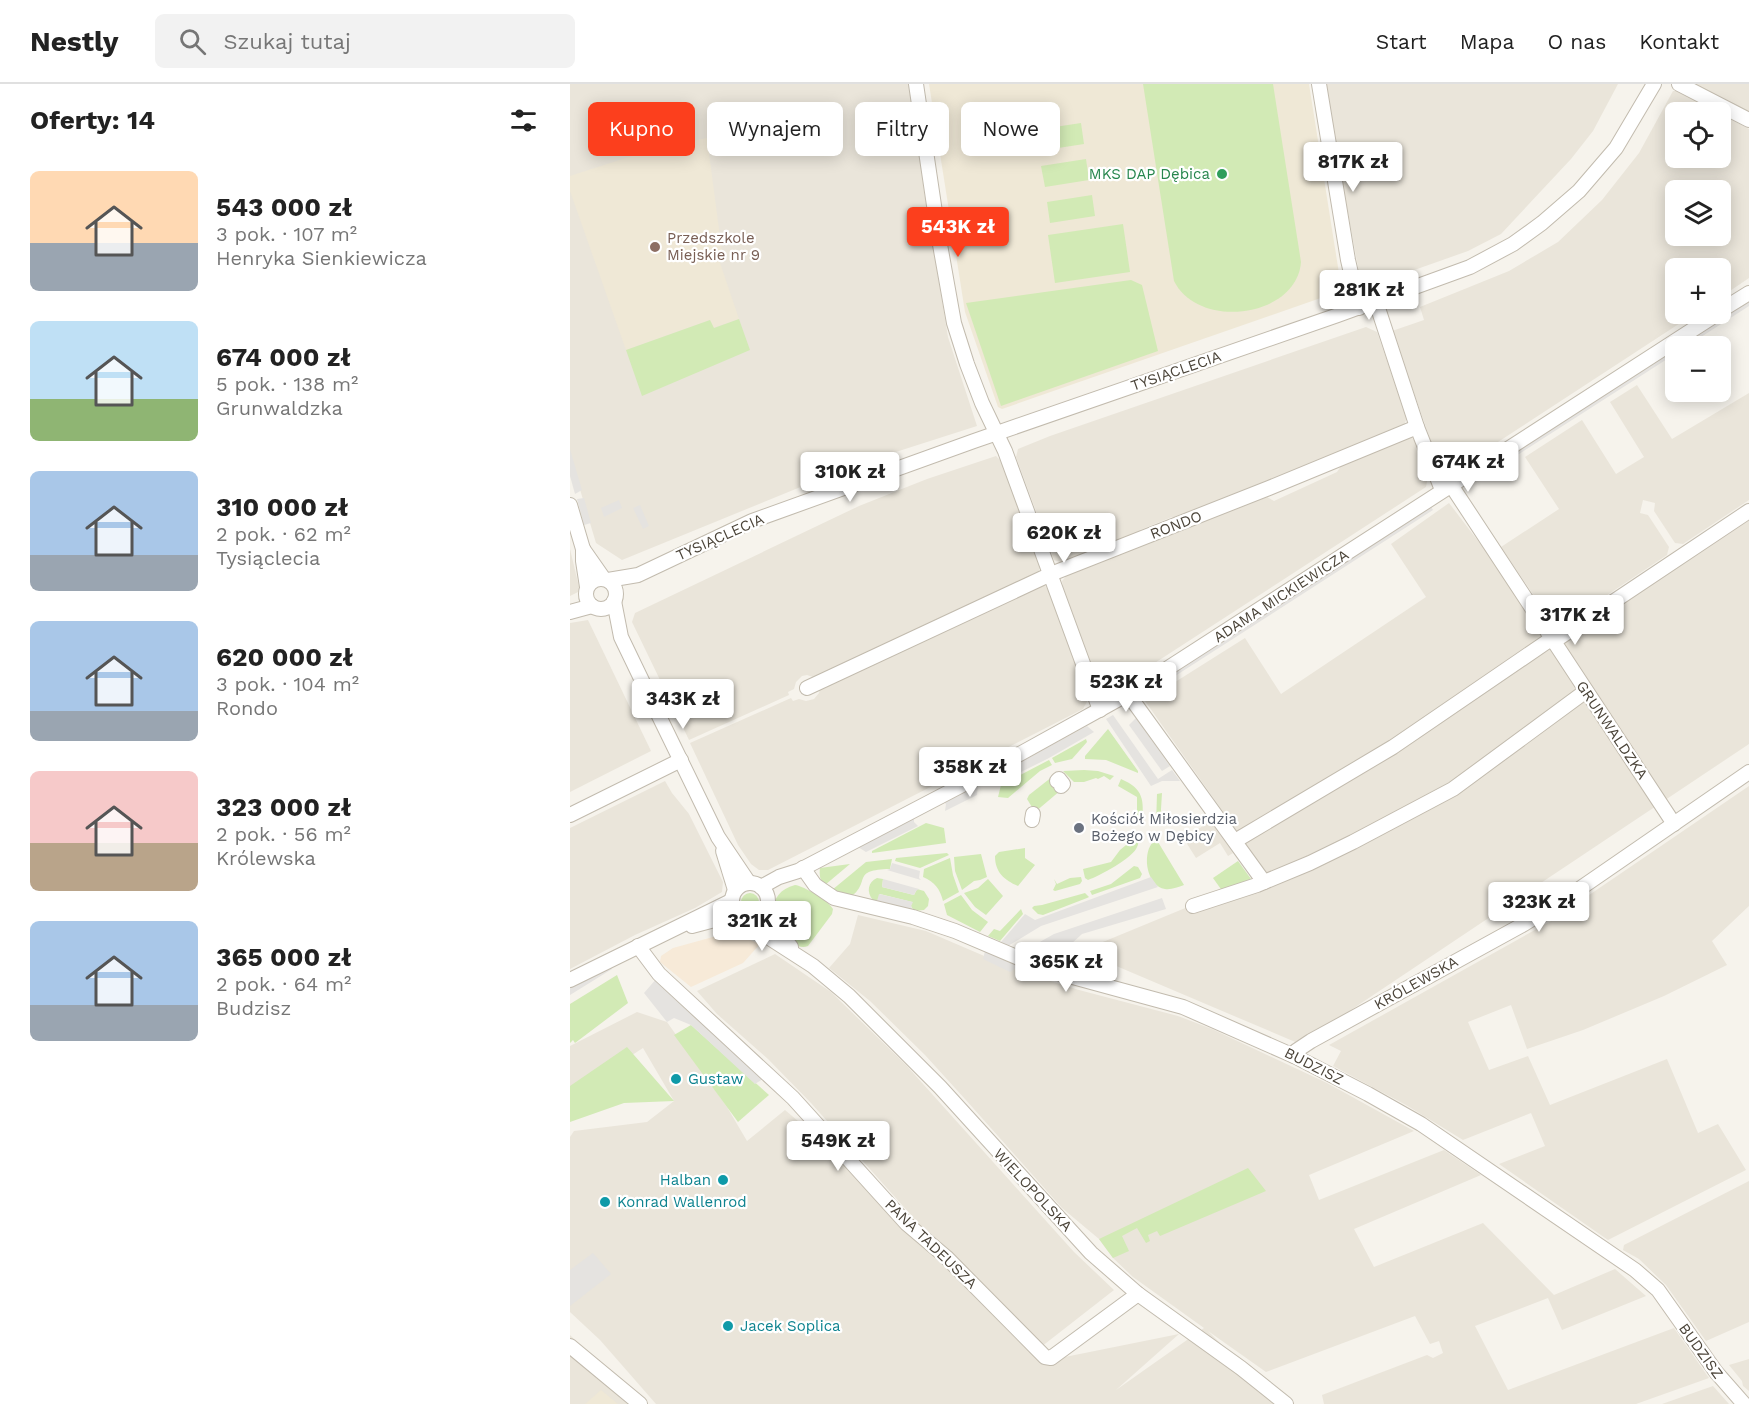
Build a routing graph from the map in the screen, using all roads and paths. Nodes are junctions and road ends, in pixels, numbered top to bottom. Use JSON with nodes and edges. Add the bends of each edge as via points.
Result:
{"nodes":[{"id":1,"x":916,"y":84,"type":"edge"},
{"id":2,"x":1319,"y":84,"type":"edge"},
{"id":3,"x":1654,"y":84,"type":"edge"},
{"id":4,"x":1679,"y":84,"type":"edge"},
{"id":5,"x":1749,"y":120,"type":"edge"},
{"id":6,"x":1749,"y":293,"type":"edge"},
{"id":7,"x":1376,"y":302,"type":"junction"},
{"id":8,"x":1731,"y":304,"type":"edge"},
{"id":9,"x":1359,"y":308,"type":"junction"},
{"id":10,"x":1700,"y":324,"type":"edge"},
{"id":11,"x":1418,"y":427,"type":"junction"},
{"id":12,"x":996,"y":434,"type":"junction"},
{"id":13,"x":1447,"y":488,"type":"junction"},
{"id":14,"x":570,"y":505,"type":"edge"},
{"id":15,"x":1749,"y":511,"type":"edge"},
{"id":16,"x":583,"y":549,"type":"junction"},
{"id":17,"x":1051,"y":574,"type":"junction"},
{"id":18,"x":638,"y":575,"type":"junction"},
{"id":19,"x":606,"y":580,"type":"junction"},
{"id":20,"x":590,"y":599,"type":"junction"},
{"id":21,"x":615,"y":599,"type":"junction"},
{"id":22,"x":570,"y":606,"type":"edge"},
{"id":23,"x":570,"y":612,"type":"edge"},
{"id":24,"x":621,"y":637,"type":"junction"},
{"id":25,"x":1552,"y":640,"type":"junction"},
{"id":26,"x":807,"y":688,"type":"dead end"},
{"id":27,"x":1586,"y":691,"type":"junction"},
{"id":28,"x":1128,"y":694,"type":"junction"},
{"id":29,"x":1100,"y":710,"type":"junction"},
{"id":30,"x":681,"y":760,"type":"junction"},
{"id":31,"x":1749,"y":772,"type":"edge"},
{"id":32,"x":570,"y":815,"type":"edge"},
{"id":33,"x":1674,"y":824,"type":"junction"},
{"id":34,"x":718,"y":837,"type":"junction"},
{"id":35,"x":1235,"y":841,"type":"junction"},
{"id":36,"x":801,"y":869,"type":"junction"},
{"id":37,"x":1264,"y":882,"type":"junction"},
{"id":38,"x":759,"y":888,"type":"junction"},
{"id":39,"x":734,"y":902,"type":"junction"},
{"id":40,"x":1193,"y":906,"type":"dead end"},
{"id":41,"x":764,"y":912,"type":"junction"},
{"id":42,"x":752,"y":920,"type":"junction"},
{"id":43,"x":638,"y":946,"type":"junction"},
{"id":44,"x":798,"y":955,"type":"junction"},
{"id":45,"x":570,"y":980,"type":"edge"},
{"id":46,"x":1294,"y":1056,"type":"junction"},
{"id":47,"x":1138,"y":1293,"type":"junction"},
{"id":48,"x":570,"y":1346,"type":"edge"},
{"id":49,"x":640,"y":1404,"type":"edge"},
{"id":50,"x":1286,"y":1404,"type":"edge"},
{"id":51,"x":1744,"y":1404,"type":"edge"}],
"edges":[{"from":1,"to":12,"type":"street","via":[[954,322]]},
{"from":2,"to":9,"type":"street"},
{"from":3,"to":7,"type":"street","name":"TYSIĄCLECIA","via":[[1616,148],[1580,191],[1542,223],[1470,267]]},
{"from":4,"to":5,"type":"street"},
{"from":6,"to":8,"type":"street","name":"ADAMA MICKIEWICZA"},
{"from":7,"to":9,"type":"street","name":"TYSIĄCLECIA"},
{"from":7,"to":11,"type":"street","name":"GRUNWALDZKA"},
{"from":9,"to":12,"type":"street","name":"TYSIĄCLECIA"},
{"from":10,"to":13,"type":"street","name":"ADAMA MICKIEWICZA"},
{"from":11,"to":13,"type":"street","name":"GRUNWALDZKA"},
{"from":11,"to":17,"type":"street","name":"RONDO"},
{"from":12,"to":17,"type":"street"},
{"from":12,"to":18,"type":"street","name":"TYSIĄCLECIA","via":[[752,521]]},
{"from":13,"to":25,"type":"street","name":"GRUNWALDZKA"},
{"from":13,"to":28,"type":"street","name":"ADAMA MICKIEWICZA"},
{"from":14,"to":16,"type":"street"},
{"from":15,"to":25,"type":"street"},
{"from":16,"to":19,"type":"street"},
{"from":16,"to":20,"type":"street"},
{"from":17,"to":26,"type":"street","name":"RONDO"},
{"from":17,"to":29,"type":"street"},
{"from":18,"to":19,"type":"street","name":"TYSIĄCLECIA"},
{"from":18,"to":21,"type":"street","name":"TYSIĄCLECIA"},
{"from":19,"to":20,"type":"street","via":[[594,580]]},
{"from":19,"to":21,"type":"street","via":[[615,588]]},
{"from":20,"to":21,"type":"street","via":[[607,608]]},
{"from":20,"to":22,"type":"street"},
{"from":20,"to":23,"type":"street"},
{"from":20,"to":24,"type":"street"},
{"from":21,"to":24,"type":"street"},
{"from":24,"to":30,"type":"street"},
{"from":25,"to":27,"type":"street","name":"GRUNWALDZKA"},
{"from":25,"to":35,"type":"street","via":[[1379,756]]},
{"from":27,"to":33,"type":"street","name":"GRUNWALDZKA"},
{"from":27,"to":37,"type":"street","via":[[1453,789],[1353,842]]},
{"from":28,"to":29,"type":"street","name":"ADAMA MICKIEWICZA"},
{"from":28,"to":35,"type":"street"},
{"from":29,"to":36,"type":"street","name":"ADAMA MICKIEWICZA"},
{"from":30,"to":32,"type":"street"},
{"from":30,"to":34,"type":"street"},
{"from":31,"to":33,"type":"street","name":"KRÓLEWSKA"},
{"from":33,"to":46,"type":"street","name":"KRÓLEWSKA","via":[[1524,924],[1311,1041]]},
{"from":34,"to":38,"type":"street"},
{"from":34,"to":39,"type":"street"},
{"from":35,"to":37,"type":"street"},
{"from":36,"to":38,"type":"street","name":"ADAMA MICKIEWICZA"},
{"from":36,"to":46,"type":"street","name":"BUDZISZ","via":[[834,898],[913,917],[1047,970],[1183,1007]]},
{"from":37,"to":40,"type":"street"},
{"from":38,"to":39,"type":"street","via":[[741,885]]},
{"from":38,"to":41,"type":"street","via":[[768,903]]},
{"from":39,"to":42,"type":"street","via":[[745,919]]},
{"from":39,"to":43,"type":"street"},
{"from":41,"to":42,"type":"street"},
{"from":41,"to":44,"type":"street","name":"WIELOPOLSKA"},
{"from":42,"to":44,"type":"street","name":"WIELOPOLSKA","via":[[768,937]]},
{"from":43,"to":45,"type":"street"},
{"from":43,"to":47,"type":"street","name":"PANA TADEUSZA","via":[[660,974],[793,1098],[907,1224],[946,1257],[1045,1357],[1052,1358]]},
{"from":44,"to":47,"type":"street","name":"WIELOPOLSKA","via":[[849,996],[1092,1253]]},
{"from":46,"to":51,"type":"street","name":"BUDZISZ","via":[[1421,1124],[1635,1270],[1658,1290],[1716,1372]]},
{"from":47,"to":50,"type":"street","name":"WIELOPOLSKA"},
{"from":48,"to":49,"type":"street"}]}
